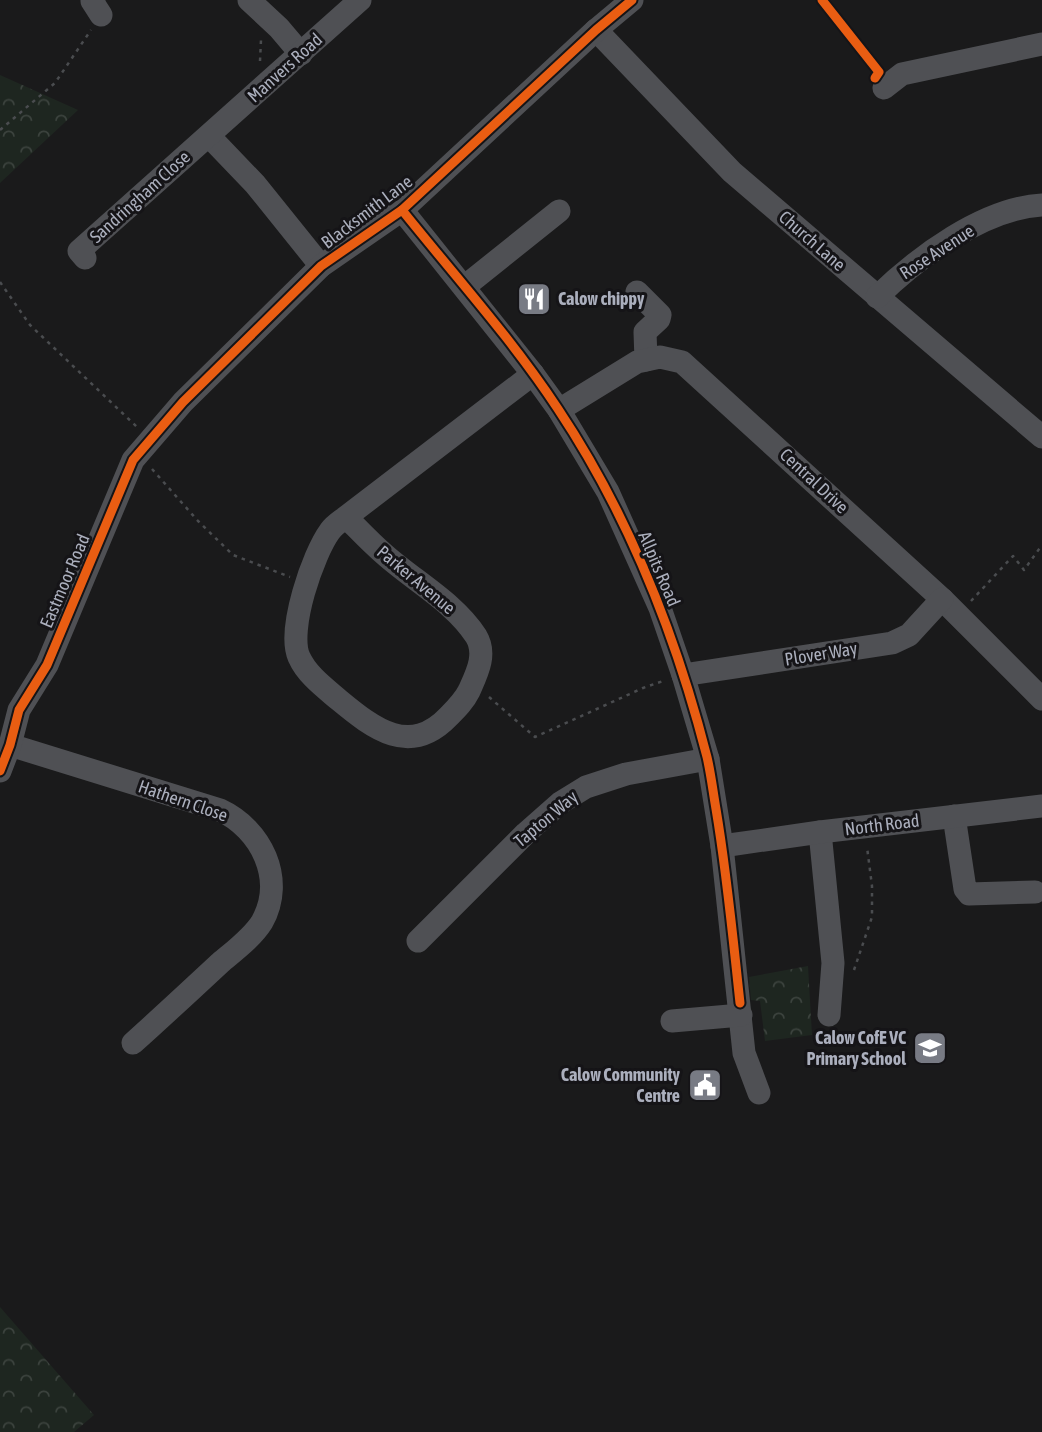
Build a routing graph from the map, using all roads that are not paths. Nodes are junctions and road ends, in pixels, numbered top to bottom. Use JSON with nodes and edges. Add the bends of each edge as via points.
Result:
{"nodes":[{"id":1,"x":360,"y":0,"type":"edge"},
{"id":2,"x":632,"y":0,"type":"edge"},
{"id":3,"x":255,"y":6,"type":"edge"},
{"id":4,"x":596,"y":30,"type":"junction"},
{"id":5,"x":1042,"y":44,"type":"edge"},
{"id":6,"x":301,"y":54,"type":"junction"},
{"id":7,"x":885,"y":89,"type":"dead end"},
{"id":8,"x":209,"y":136,"type":"junction"},
{"id":9,"x":1042,"y":205,"type":"edge"},
{"id":10,"x":402,"y":210,"type":"junction"},
{"id":11,"x":559,"y":211,"type":"dead end"},
{"id":12,"x":85,"y":258,"type":"dead end"},
{"id":13,"x":321,"y":266,"type":"junction"},
{"id":14,"x":464,"y":287,"type":"junction"},
{"id":15,"x":637,"y":292,"type":"dead end"},
{"id":16,"x":877,"y":297,"type":"junction"},
{"id":17,"x":646,"y":360,"type":"junction"},
{"id":18,"x":533,"y":374,"type":"junction"},
{"id":19,"x":559,"y":410,"type":"junction"},
{"id":20,"x":1042,"y":436,"type":"edge"},
{"id":21,"x":140,"y":451,"type":"joint"},
{"id":22,"x":346,"y":517,"type":"junction"},
{"id":23,"x":966,"y":615,"type":"junction"},
{"id":24,"x":683,"y":675,"type":"junction"},
{"id":25,"x":1042,"y":699,"type":"edge"},
{"id":26,"x":9,"y":711,"type":"edge"},
{"id":27,"x":10,"y":745,"type":"junction"},
{"id":28,"x":708,"y":759,"type":"junction"},
{"id":29,"x":0,"y":772,"type":"edge"},
{"id":30,"x":1042,"y":806,"type":"edge"},
{"id":31,"x":954,"y":816,"type":"junction"},
{"id":32,"x":820,"y":832,"type":"junction"},
{"id":33,"x":722,"y":846,"type":"junction"},
{"id":34,"x":1035,"y":892,"type":"dead end"},
{"id":35,"x":418,"y":942,"type":"dead end"},
{"id":36,"x":830,"y":1005,"type":"road end"},
{"id":37,"x":740,"y":1009,"type":"junction"},
{"id":38,"x":672,"y":1021,"type":"dead end"},
{"id":39,"x":133,"y":1043,"type":"dead end"},
{"id":40,"x":759,"y":1093,"type":"dead end"}],
"edges":[{"from":1,"to":6,"type":"street","name":"Manvers Road"},
{"from":2,"to":4,"type":"street","name":"Blacksmith Lane"},
{"from":3,"to":6,"type":"street"},
{"from":4,"to":10,"type":"street","name":"Blacksmith Lane"},
{"from":4,"to":16,"type":"street","name":"Church Lane","via":[[732,172]]},
{"from":5,"to":7,"type":"street","via":[[902,74]]},
{"from":6,"to":8,"type":"street","name":"Manvers Road"},
{"from":8,"to":12,"type":"street","name":"Sandringham Close","via":[[79,251]]},
{"from":8,"to":13,"type":"street","via":[[255,184]]},
{"from":9,"to":16,"type":"street","name":"Rose Avenue","via":[[1022,206],[961,232],[903,271]]},
{"from":10,"to":13,"type":"street","name":"Blacksmith Lane"},
{"from":10,"to":14,"type":"street","name":"Allpits Road"},
{"from":11,"to":14,"type":"street"},
{"from":13,"to":21,"type":"street","name":"Blacksmith Lane","via":[[183,402]]},
{"from":14,"to":18,"type":"street","name":"Allpits Road"},
{"from":15,"to":17,"type":"street","via":[[660,315],[645,332]]},
{"from":16,"to":20,"type":"street","name":"Church Lane"},
{"from":17,"to":19,"type":"street","name":"Central Drive"},
{"from":17,"to":23,"type":"street","name":"Central Drive","via":[[660,357],[682,362],[799,458]]},
{"from":18,"to":19,"type":"street","name":"Allpits Road"},
{"from":18,"to":22,"type":"street","name":"Parker Avenue"},
{"from":19,"to":24,"type":"street","name":"Allpits Road","via":[[608,492],[660,608]]},
{"from":21,"to":26,"type":"street","name":"Eastmoor Road","via":[[47,665]]},
{"from":22,"to":22,"type":"street","name":"Parker Avenue","via":[[384,555],[454,611],[477,637],[482,658],[466,699],[429,733],[407,737],[373,727],[311,674],[298,656],[299,605],[331,530]]},
{"from":23,"to":24,"type":"street","name":"Plover Way","via":[[892,643]]},
{"from":23,"to":25,"type":"street","name":"Central Drive"},
{"from":24,"to":28,"type":"street","name":"Allpits Road"},
{"from":26,"to":27,"type":"street","name":"Eastmoor Road"},
{"from":27,"to":29,"type":"street","name":"Eastmoor Road"},
{"from":27,"to":39,"type":"street","name":"Hathern Close","via":[[220,810],[248,829],[263,848],[271,886],[261,922]]},
{"from":28,"to":33,"type":"street","name":"Allpits Road"},
{"from":28,"to":35,"type":"street","name":"Tapton Way","via":[[626,774],[586,787],[560,803]]},
{"from":30,"to":31,"type":"street","name":"North Road"},
{"from":31,"to":32,"type":"street","name":"North Road"},
{"from":31,"to":34,"type":"street","via":[[969,894]]},
{"from":32,"to":33,"type":"street","name":"North Road"},
{"from":32,"to":36,"type":"street","via":[[833,963]]},
{"from":33,"to":37,"type":"street","name":"Allpits Road"},
{"from":37,"to":38,"type":"street"},
{"from":37,"to":40,"type":"street","name":"Allpits Road","via":[[744,1053]]}]}
